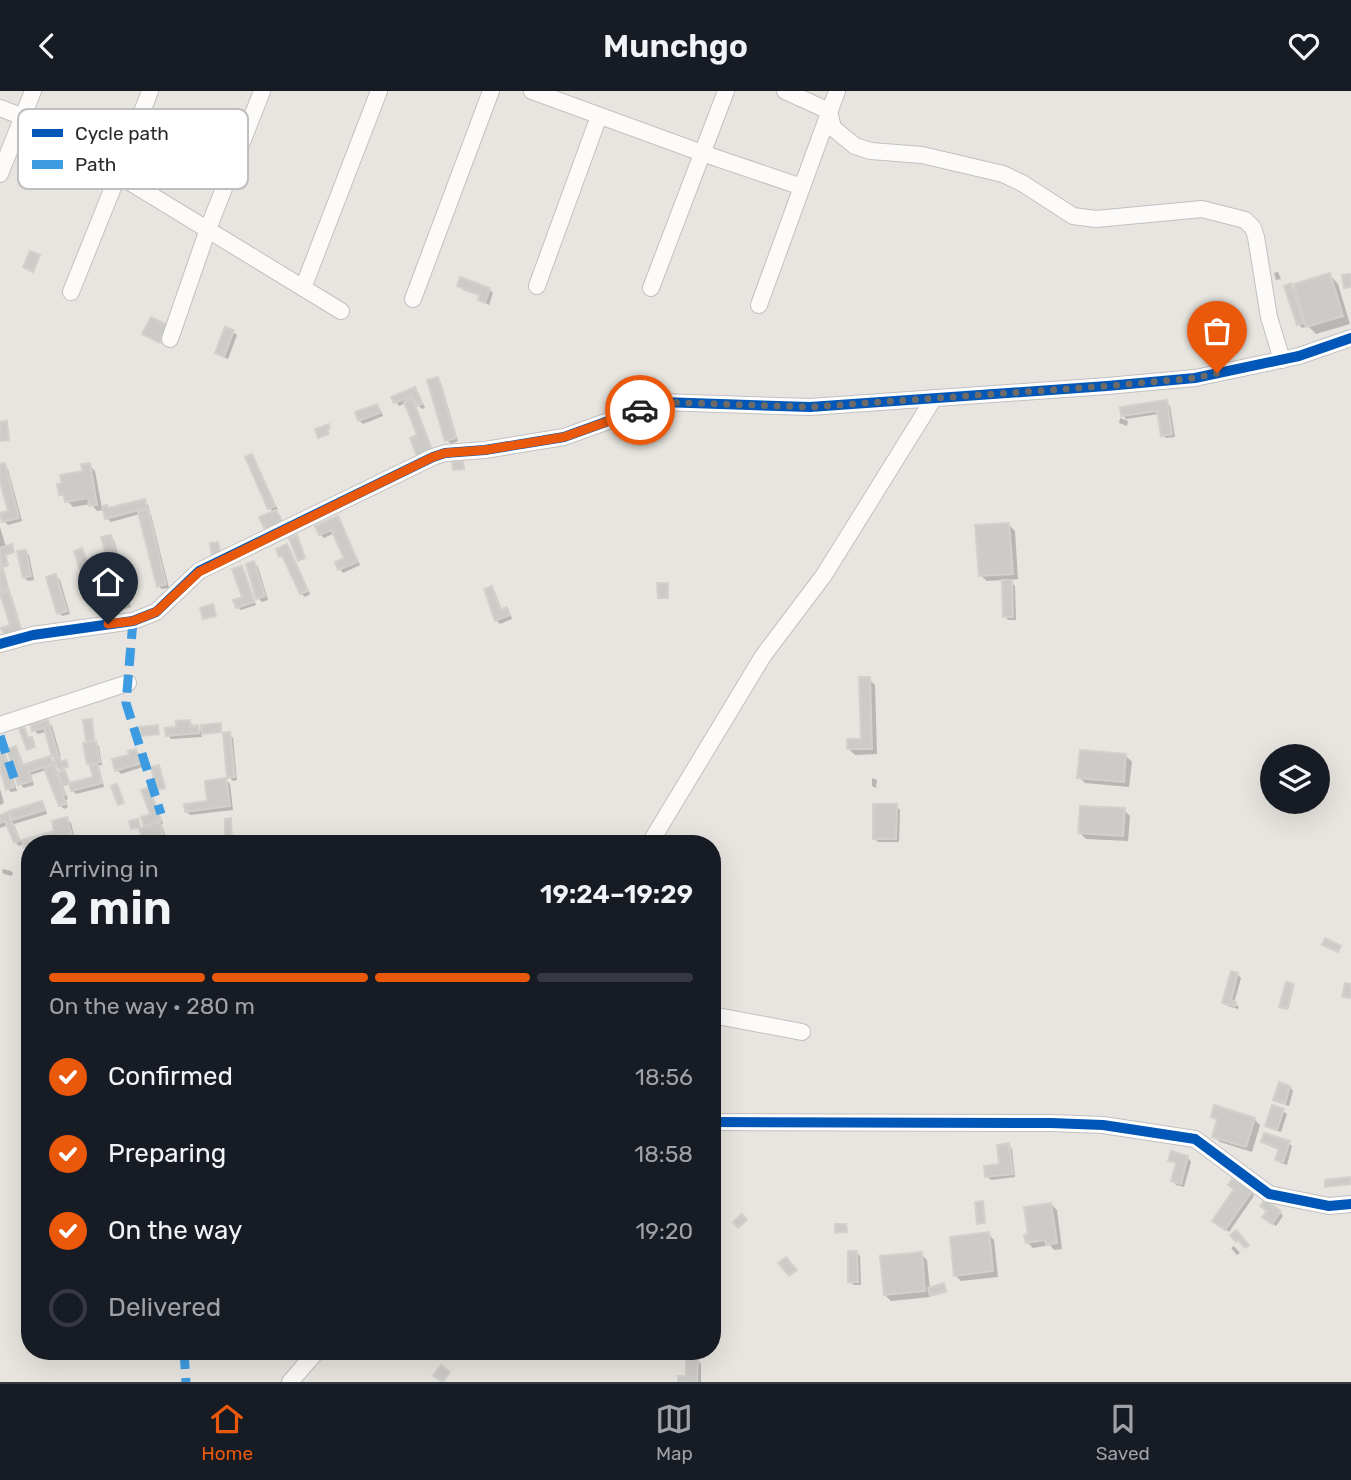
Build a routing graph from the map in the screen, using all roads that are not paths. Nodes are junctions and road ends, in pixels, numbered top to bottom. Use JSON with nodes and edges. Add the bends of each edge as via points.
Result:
{"nodes":[{"id":1,"x":33,"y":91,"type":"edge"},
{"id":2,"x":150,"y":91,"type":"edge"},
{"id":3,"x":262,"y":91,"type":"edge"},
{"id":4,"x":379,"y":91,"type":"edge"},
{"id":5,"x":491,"y":91,"type":"edge"},
{"id":6,"x":532,"y":91,"type":"edge"},
{"id":7,"x":726,"y":91,"type":"edge"},
{"id":8,"x":785,"y":91,"type":"edge"},
{"id":9,"x":837,"y":91,"type":"edge"},
{"id":10,"x":0,"y":108,"type":"edge"},
{"id":11,"x":26,"y":109,"type":"edge"},
{"id":12,"x":143,"y":109,"type":"edge"},
{"id":13,"x":829,"y":111,"type":"junction"},
{"id":14,"x":18,"y":115,"type":"edge"},
{"id":15,"x":599,"y":115,"type":"junction"},
{"id":16,"x":248,"y":127,"type":"edge"},
{"id":17,"x":18,"y":129,"type":"edge"},
{"id":18,"x":702,"y":153,"type":"junction"},
{"id":19,"x":0,"y":174,"type":"edge"},
{"id":20,"x":802,"y":187,"type":"junction"},
{"id":21,"x":112,"y":189,"type":"edge"},
{"id":22,"x":141,"y":189,"type":"edge"},
{"id":23,"x":224,"y":189,"type":"edge"},
{"id":24,"x":208,"y":229,"type":"junction"},
{"id":25,"x":537,"y":286,"type":"dead end"},
{"id":26,"x":303,"y":288,"type":"junction"},
{"id":27,"x":651,"y":288,"type":"dead end"},
{"id":28,"x":72,"y":292,"type":"dead end"},
{"id":29,"x":413,"y":299,"type":"dead end"},
{"id":30,"x":759,"y":305,"type":"dead end"},
{"id":31,"x":341,"y":311,"type":"dead end"},
{"id":32,"x":1351,"y":338,"type":"edge"},
{"id":33,"x":170,"y":339,"type":"dead end"},
{"id":34,"x":1282,"y":360,"type":"junction"},
{"id":35,"x":934,"y":398,"type":"junction"},
{"id":36,"x":0,"y":644,"type":"edge"},
{"id":37,"x":128,"y":683,"type":"dead end"},
{"id":38,"x":0,"y":725,"type":"edge"},
{"id":39,"x":655,"y":835,"type":"edge"},
{"id":40,"x":721,"y":1016,"type":"edge"},
{"id":41,"x":802,"y":1032,"type":"dead end"},
{"id":42,"x":721,"y":1122,"type":"edge"},
{"id":43,"x":1351,"y":1204,"type":"edge"},
{"id":44,"x":309,"y":1360,"type":"edge"},
{"id":45,"x":290,"y":1382,"type":"edge"}],
"edges":[{"from":1,"to":11,"type":"street"},
{"from":2,"to":12,"type":"street"},
{"from":3,"to":16,"type":"street"},
{"from":4,"to":26,"type":"street"},
{"from":5,"to":29,"type":"street"},
{"from":6,"to":15,"type":"street"},
{"from":7,"to":18,"type":"street"},
{"from":8,"to":13,"type":"street"},
{"from":9,"to":13,"type":"street"},
{"from":10,"to":14,"type":"street"},
{"from":13,"to":20,"type":"street"},
{"from":13,"to":34,"type":"street","via":[[833,128],[855,146],[922,155],[1003,174],[1073,216],[1096,219],[1202,209],[1245,220],[1256,237],[1269,317]]},
{"from":15,"to":18,"type":"street"},
{"from":15,"to":25,"type":"street"},
{"from":17,"to":19,"type":"street"},
{"from":18,"to":20,"type":"street"},
{"from":18,"to":27,"type":"street"},
{"from":20,"to":30,"type":"street"},
{"from":21,"to":28,"type":"street"},
{"from":22,"to":24,"type":"street"},
{"from":23,"to":24,"type":"street"},
{"from":24,"to":26,"type":"street"},
{"from":24,"to":33,"type":"street"},
{"from":26,"to":31,"type":"street"},
{"from":32,"to":34,"type":"street"},
{"from":34,"to":35,"type":"street","via":[[1195,378]]},
{"from":35,"to":36,"type":"street","via":[[810,407],[661,402],[564,437],[445,453],[199,572],[156,612],[133,621]]},
{"from":35,"to":39,"type":"street","via":[[824,575],[763,656]]},
{"from":37,"to":38,"type":"street"},
{"from":40,"to":41,"type":"street"},
{"from":42,"to":43,"type":"street","via":[[1103,1125],[1195,1139],[1269,1194],[1329,1206]]},
{"from":44,"to":45,"type":"street"}]}
